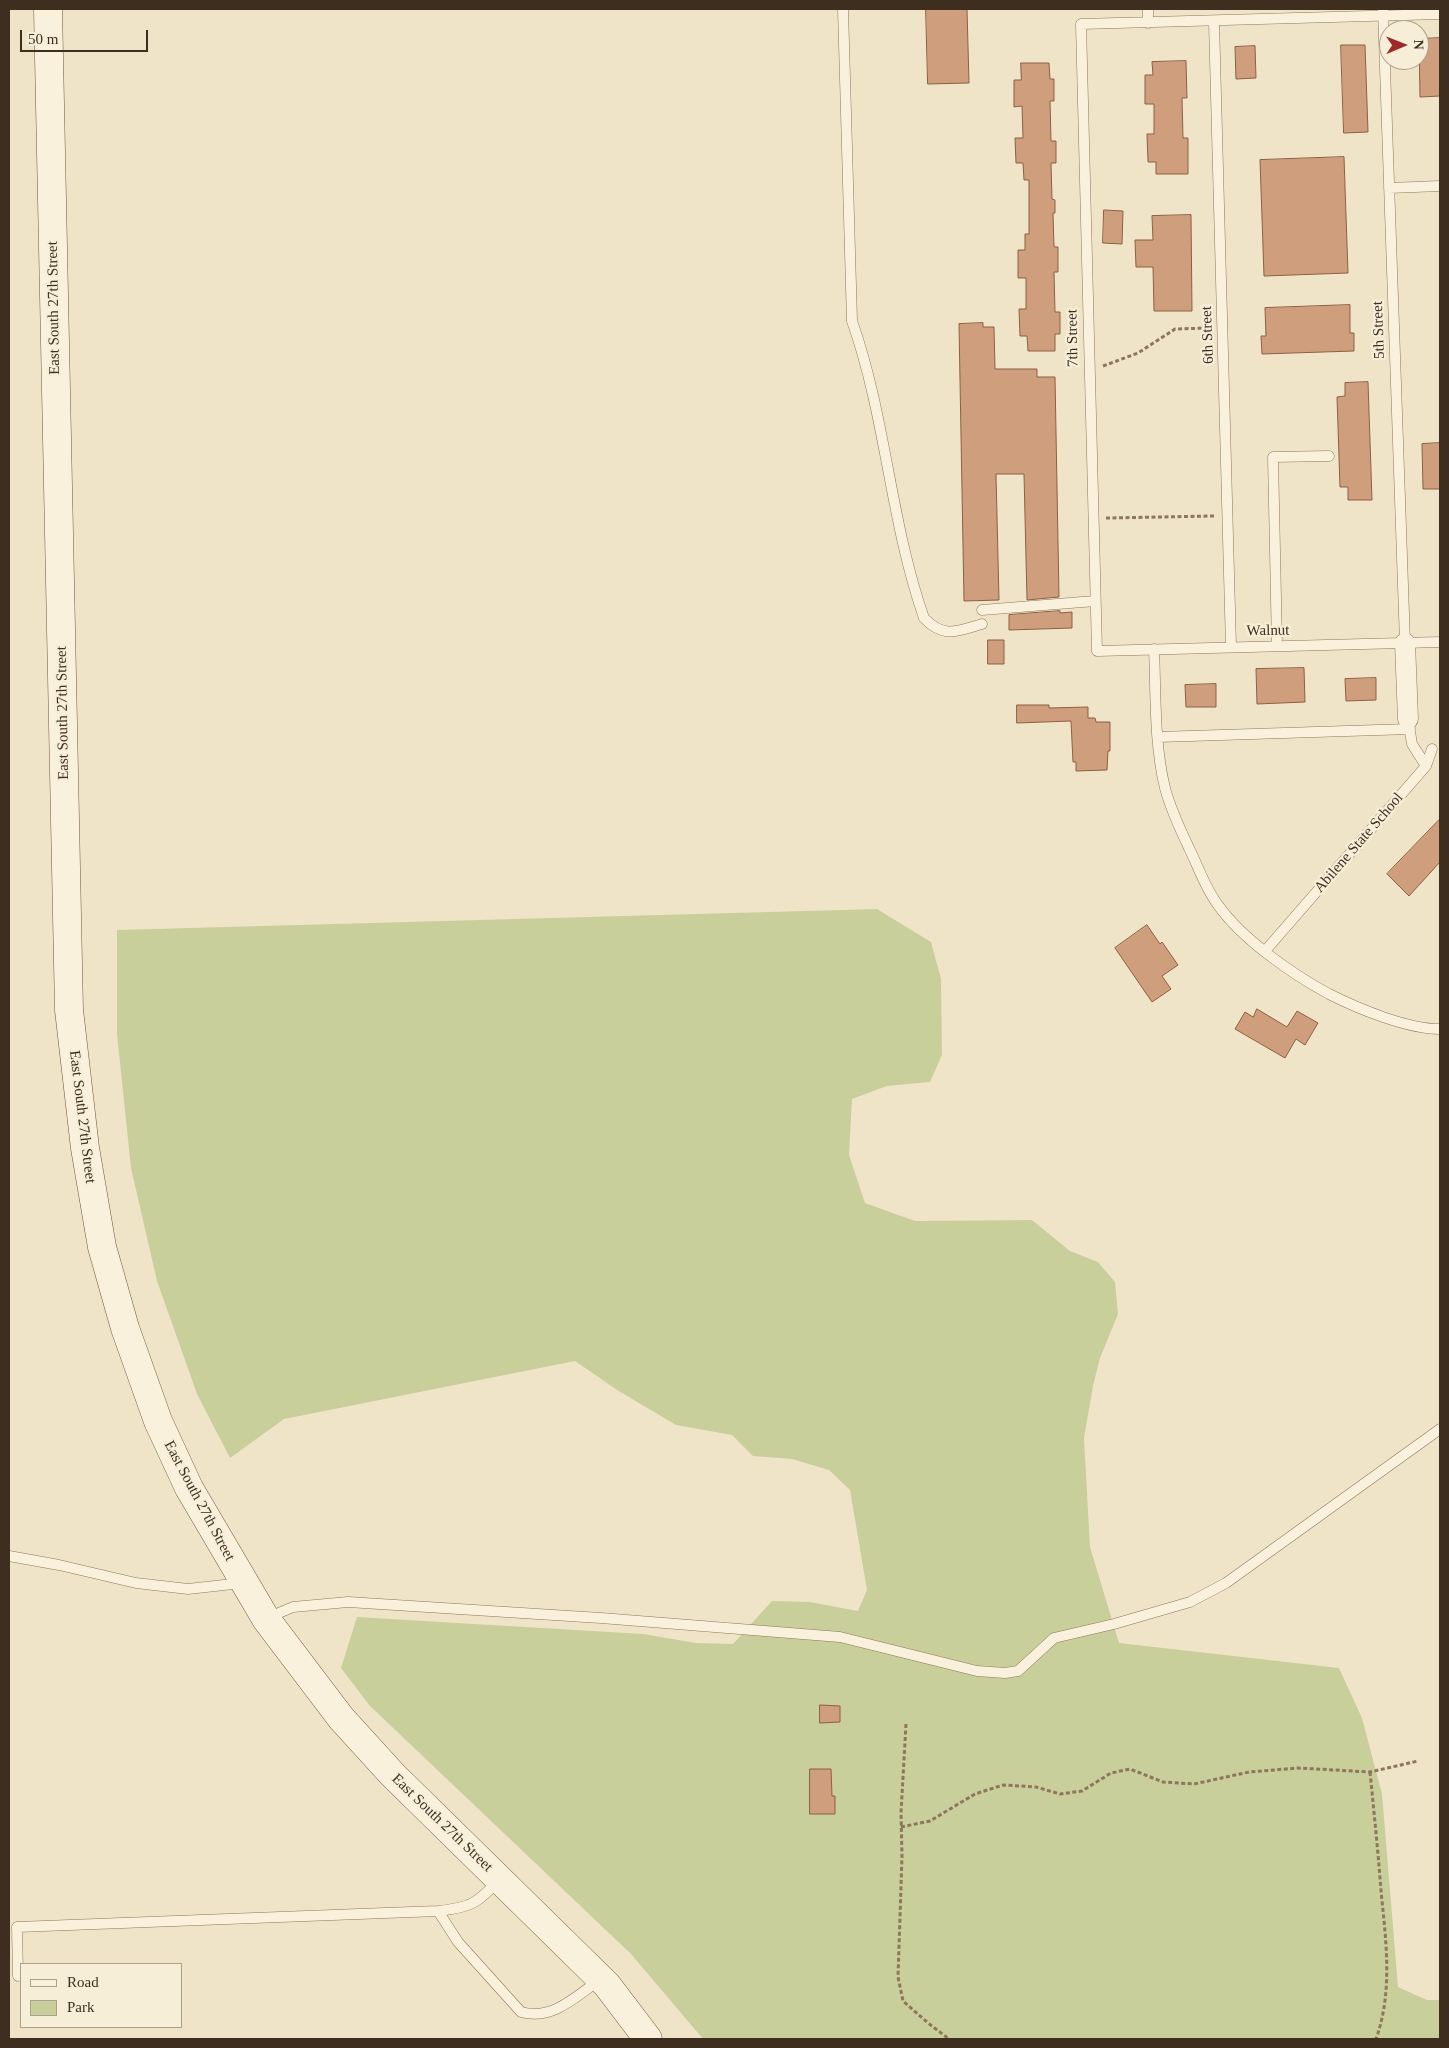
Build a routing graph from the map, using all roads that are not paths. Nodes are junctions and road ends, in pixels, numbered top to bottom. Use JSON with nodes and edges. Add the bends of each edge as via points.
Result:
{"nodes":[{"id":1,"x":48,"y":9,"type":"edge"},
{"id":2,"x":843,"y":9,"type":"edge"},
{"id":3,"x":1148,"y":9,"type":"edge"},
{"id":4,"x":1383,"y":12,"type":"edge"},
{"id":5,"x":1440,"y":14,"type":"edge"},
{"id":6,"x":1214,"y":22,"type":"junction"},
{"id":7,"x":1148,"y":23,"type":"junction"},
{"id":8,"x":1440,"y":186,"type":"edge"},
{"id":9,"x":1389,"y":188,"type":"junction"},
{"id":10,"x":1329,"y":456,"type":"dead end"},
{"id":11,"x":1095,"y":601,"type":"junction"},
{"id":12,"x":982,"y":610,"type":"dead end"},
{"id":13,"x":982,"y":624,"type":"dead end"},
{"id":14,"x":1440,"y":642,"type":"edge"},
{"id":15,"x":1405,"y":643,"type":"junction"},
{"id":16,"x":1277,"y":646,"type":"junction"},
{"id":17,"x":1231,"y":647,"type":"junction"},
{"id":18,"x":1154,"y":649,"type":"junction"},
{"id":19,"x":1097,"y":651,"type":"joint"},
{"id":20,"x":1409,"y":724,"type":"junction"},
{"id":21,"x":1158,"y":737,"type":"junction"},
{"id":22,"x":1432,"y":748,"type":"dead end"},
{"id":23,"x":1426,"y":766,"type":"junction"},
{"id":24,"x":1265,"y":951,"type":"junction"},
{"id":25,"x":1440,"y":1030,"type":"edge"},
{"id":26,"x":1440,"y":1429,"type":"edge"},
{"id":27,"x":9,"y":1556,"type":"edge"},
{"id":28,"x":243,"y":1583,"type":"junction"},
{"id":29,"x":266,"y":1619,"type":"junction"},
{"id":30,"x":500,"y":1879,"type":"junction"},
{"id":31,"x":438,"y":1911,"type":"junction"},
{"id":32,"x":18,"y":1976,"type":"dead end"},
{"id":33,"x":601,"y":1979,"type":"junction"},
{"id":34,"x":648,"y":2039,"type":"edge"}],
"edges":[{"from":1,"to":28,"type":"main road","name":"East South 27th Street","via":[[69,1010],[85,1148],[102,1247],[124,1328],[158,1421],[189,1488]]},
{"from":2,"to":13,"type":"lane","via":[[852,321],[864,353],[904,551],[924,618],[941,632]]},
{"from":3,"to":7,"type":"lane"},
{"from":4,"to":5,"type":"lane"},
{"from":4,"to":6,"type":"lane"},
{"from":4,"to":9,"type":"lane","name":"5th Street"},
{"from":6,"to":7,"type":"lane"},
{"from":6,"to":17,"type":"lane","name":"6th Street"},
{"from":7,"to":11,"type":"lane","name":"7th Street","via":[[1081,24]]},
{"from":8,"to":9,"type":"lane"},
{"from":9,"to":15,"type":"lane","name":"5th Street"},
{"from":10,"to":16,"type":"lane","via":[[1273,458]]},
{"from":11,"to":12,"type":"lane"},
{"from":11,"to":19,"type":"lane","name":"7th Street"},
{"from":14,"to":15,"type":"lane","name":"Walnut"},
{"from":15,"to":16,"type":"lane","name":"Walnut"},
{"from":15,"to":20,"type":"street"},
{"from":16,"to":17,"type":"lane","name":"Walnut"},
{"from":17,"to":18,"type":"lane","name":"Walnut"},
{"from":18,"to":19,"type":"lane","name":"Walnut"},
{"from":18,"to":21,"type":"lane"},
{"from":20,"to":21,"type":"lane"},
{"from":20,"to":23,"type":"lane","via":[[1414,749]]},
{"from":21,"to":24,"type":"lane","via":[[1165,788],[1200,871],[1217,904],[1239,931]]},
{"from":22,"to":23,"type":"lane"},
{"from":23,"to":24,"type":"lane","name":"Abilene State School"},
{"from":24,"to":25,"type":"lane","via":[[1311,984],[1352,1006]]},
{"from":26,"to":29,"type":"lane","via":[[1226,1583],[1190,1602],[1054,1638],[1018,1671],[977,1671],[840,1637],[601,1618],[348,1602],[293,1606]]},
{"from":27,"to":28,"type":"lane","via":[[136,1583],[188,1589]]},
{"from":28,"to":29,"type":"main road","name":"East South 27th Street"},
{"from":29,"to":30,"type":"main road","name":"East South 27th Street","via":[[342,1718],[392,1774]]},
{"from":30,"to":31,"type":"lane","via":[[482,1898],[465,1908]]},
{"from":30,"to":33,"type":"main road","name":"East South 27th Street"},
{"from":31,"to":32,"type":"lane","via":[[17,1927]]},
{"from":31,"to":33,"type":"lane","via":[[458,1942],[522,2012],[534,2016],[552,2012]]},
{"from":33,"to":34,"type":"main road","name":"East South 27th Street"}]}
